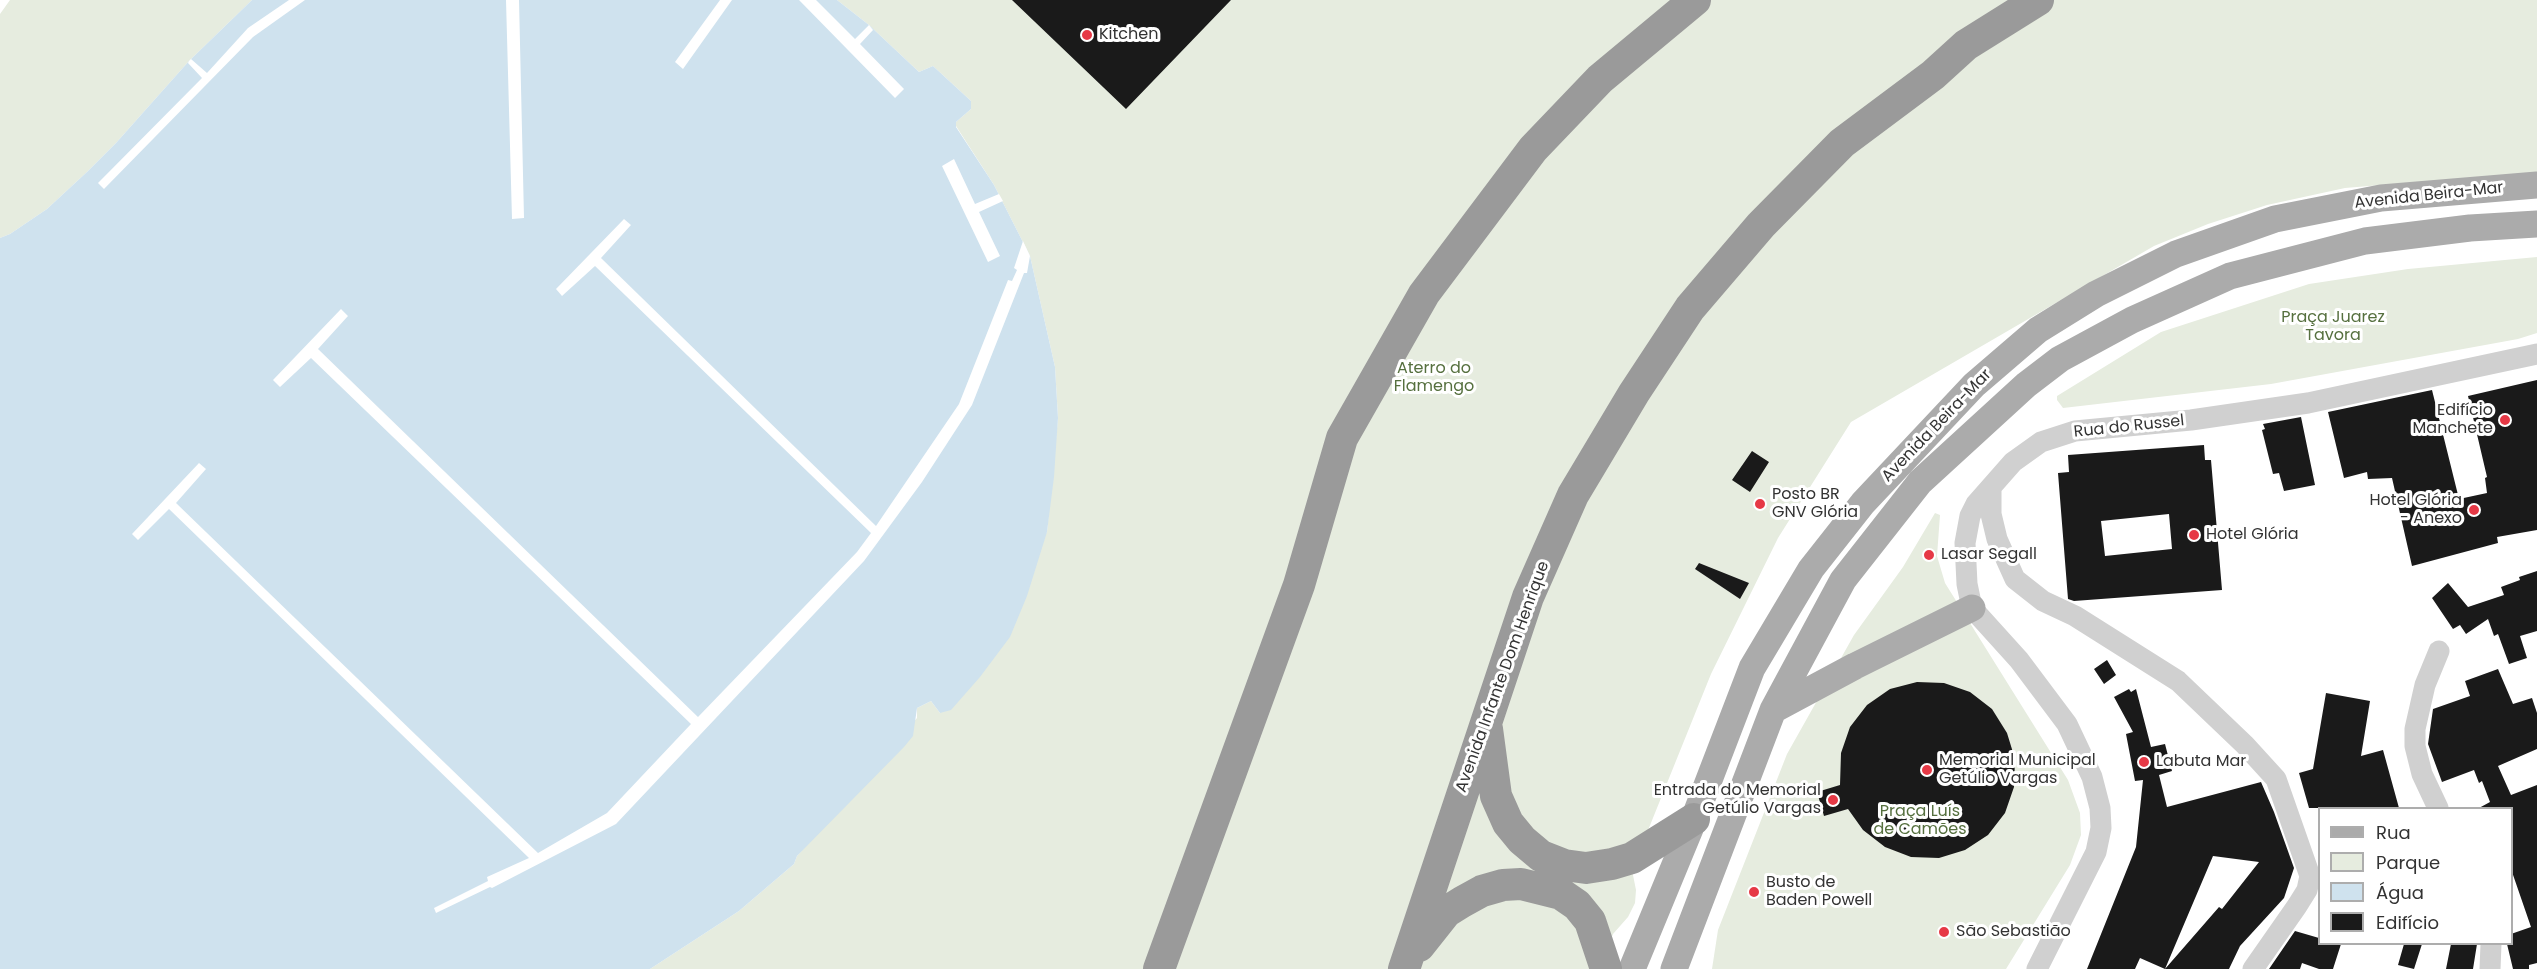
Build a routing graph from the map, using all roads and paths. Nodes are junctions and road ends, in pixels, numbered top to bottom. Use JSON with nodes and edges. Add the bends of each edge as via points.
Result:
{"nodes":[{"id":1,"x":1695,"y":0,"type":"edge"},
{"id":2,"x":2038,"y":0,"type":"edge"},
{"id":3,"x":2537,"y":185,"type":"edge"},
{"id":4,"x":2537,"y":224,"type":"edge"},
{"id":5,"x":2537,"y":354,"type":"edge"},
{"id":6,"x":1991,"y":488,"type":"junction"},
{"id":7,"x":1972,"y":608,"type":"junction"},
{"id":8,"x":2439,"y":651,"type":"dead end"},
{"id":9,"x":1773,"y":710,"type":"junction"},
{"id":10,"x":1486,"y":719,"type":"junction"},
{"id":11,"x":2438,"y":807,"type":"edge"},
{"id":12,"x":1694,"y":819,"type":"junction"},
{"id":13,"x":2491,"y":945,"type":"edge"},
{"id":14,"x":1406,"y":965,"type":"edge"},
{"id":15,"x":1158,"y":969,"type":"edge"},
{"id":16,"x":1606,"y":969,"type":"edge"},
{"id":17,"x":1632,"y":969,"type":"edge"},
{"id":18,"x":1674,"y":969,"type":"edge"},
{"id":19,"x":2037,"y":969,"type":"edge"},
{"id":20,"x":2253,"y":969,"type":"edge"},
{"id":21,"x":2490,"y":969,"type":"edge"}],
"edges":[{"from":1,"to":15,"type":"highway","via":[[1600,79],[1533,149],[1424,294],[1342,438],[1299,585]]},
{"from":2,"to":10,"type":"highway","name":"Avenida Infante Dom Henrique","via":[[1966,45],[1933,75],[1842,143],[1761,225],[1690,308],[1573,495],[1528,597]]},
{"from":3,"to":12,"type":"main road","name":"Avenida Beira-Mar","via":[[2381,198],[2275,219],[2176,254],[2096,294],[2038,330],[1974,385],[1863,503],[1811,569],[1752,668]]},
{"from":4,"to":9,"type":"main road","name":"Avenida Beira-Mar","via":[[2365,240],[2230,276],[2060,359],[1920,482],[1843,580]]},
{"from":5,"to":6,"type":"street","name":"Rua do Russel","via":[[2308,403],[2075,431],[2041,442],[2013,462]]},
{"from":6,"to":7,"type":"street","name":"Rua do Russel","via":[[1970,516],[1965,543]]},
{"from":6,"to":20,"type":"street","via":[[1991,514],[1997,539],[2015,579],[2043,601],[2075,616],[2178,681],[2276,779],[2310,876],[2307,890]]},
{"from":7,"to":9,"type":"main road"},
{"from":7,"to":19,"type":"street","via":[[2019,660],[2067,724],[2100,808],[2096,852]]},
{"from":8,"to":11,"type":"street","via":[[2425,685],[2415,729],[2421,774]]},
{"from":9,"to":18,"type":"main road","name":"Avenida Beira-Mar"},
{"from":10,"to":12,"type":"highway","via":[[1496,796],[1508,823],[1541,855],[1564,865],[1586,868],[1612,864],[1632,858]]},
{"from":10,"to":14,"type":"highway","name":"Avenida Infante Dom Henrique"},
{"from":12,"to":17,"type":"main road","name":"Avenida Beira-Mar"},
{"from":13,"to":21,"type":"street"},
{"from":14,"to":16,"type":"highway","via":[[1446,912],[1482,891],[1521,884],[1562,894],[1577,905],[1590,921]]}]}
